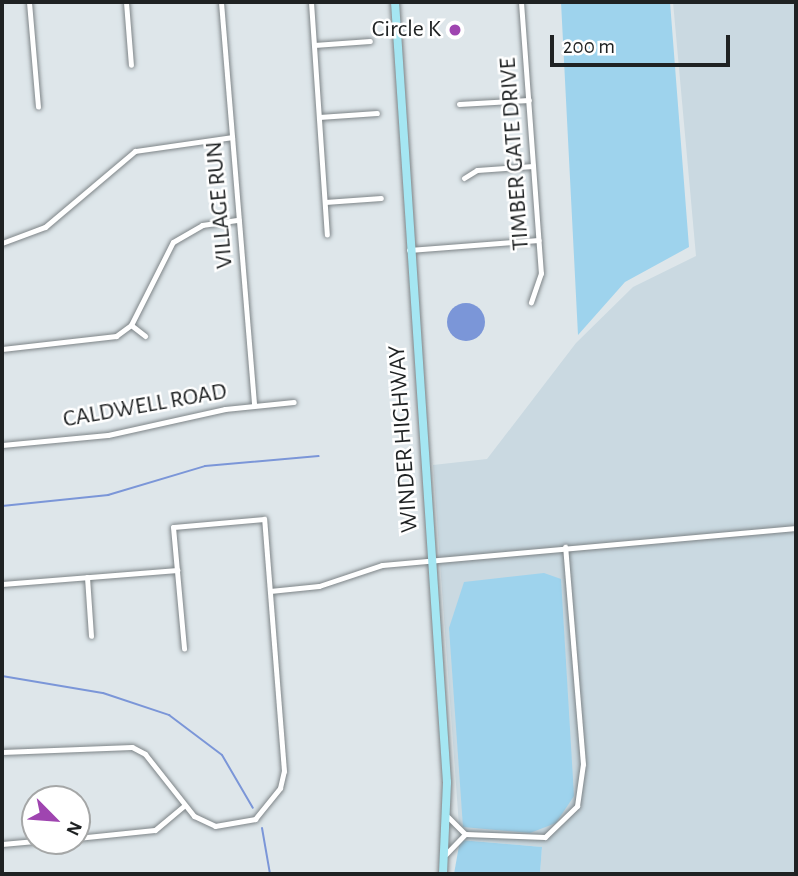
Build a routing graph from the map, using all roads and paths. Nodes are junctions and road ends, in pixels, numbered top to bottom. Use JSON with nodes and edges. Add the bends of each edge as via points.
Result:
{"nodes":[{"id":1,"x":29,"y":2,"type":"edge"},
{"id":2,"x":126,"y":2,"type":"edge"},
{"id":3,"x":221,"y":2,"type":"edge"},
{"id":4,"x":311,"y":2,"type":"edge"},
{"id":5,"x":395,"y":2,"type":"edge"},
{"id":6,"x":521,"y":2,"type":"edge"},
{"id":7,"x":370,"y":41,"type":"dead end"},
{"id":8,"x":314,"y":45,"type":"junction"},
{"id":9,"x":131,"y":65,"type":"dead end"},
{"id":10,"x":528,"y":100,"type":"junction"},
{"id":11,"x":459,"y":104,"type":"dead end"},
{"id":12,"x":38,"y":107,"type":"dead end"},
{"id":13,"x":377,"y":113,"type":"dead end"},
{"id":14,"x":319,"y":117,"type":"junction"},
{"id":15,"x":232,"y":137,"type":"junction"},
{"id":16,"x":533,"y":166,"type":"junction"},
{"id":17,"x":464,"y":178,"type":"dead end"},
{"id":18,"x":381,"y":198,"type":"dead end"},
{"id":19,"x":325,"y":202,"type":"junction"},
{"id":20,"x":239,"y":220,"type":"junction"},
{"id":21,"x":327,"y":234,"type":"dead end"},
{"id":22,"x":539,"y":240,"type":"junction"},
{"id":23,"x":2,"y":243,"type":"edge"},
{"id":24,"x":410,"y":250,"type":"junction"},
{"id":25,"x":531,"y":302,"type":"dead end"},
{"id":26,"x":131,"y":325,"type":"junction"},
{"id":27,"x":145,"y":336,"type":"dead end"},
{"id":28,"x":2,"y":349,"type":"edge"},
{"id":29,"x":294,"y":402,"type":"dead end"},
{"id":30,"x":254,"y":404,"type":"junction"},
{"id":31,"x":2,"y":445,"type":"edge"},
{"id":32,"x":796,"y":528,"type":"edge"},
{"id":33,"x":565,"y":547,"type":"junction"},
{"id":34,"x":432,"y":559,"type":"junction"},
{"id":35,"x":177,"y":570,"type":"junction"},
{"id":36,"x":86,"y":577,"type":"junction"},
{"id":37,"x":2,"y":584,"type":"edge"},
{"id":38,"x":270,"y":591,"type":"junction"},
{"id":39,"x":91,"y":636,"type":"dead end"},
{"id":40,"x":184,"y":649,"type":"dead end"},
{"id":41,"x":2,"y":752,"type":"edge"},
{"id":42,"x":184,"y":806,"type":"junction"},
{"id":43,"x":448,"y":817,"type":"junction"},
{"id":44,"x":465,"y":834,"type":"junction"},
{"id":45,"x":91,"y":837,"type":"edge"},
{"id":46,"x":21,"y":842,"type":"edge"},
{"id":47,"x":2,"y":844,"type":"edge"},
{"id":48,"x":446,"y":853,"type":"junction"},
{"id":49,"x":443,"y":874,"type":"edge"}],
"edges":[{"from":1,"to":12,"type":"street"},
{"from":2,"to":9,"type":"street"},
{"from":3,"to":15,"type":"street","name":"VILLAGE RUN"},
{"from":4,"to":8,"type":"street"},
{"from":5,"to":24,"type":"main road","name":"WINDER HIGHWAY"},
{"from":6,"to":10,"type":"street","name":"TIMBER GATE DRIVE"},
{"from":7,"to":8,"type":"street"},
{"from":8,"to":14,"type":"street"},
{"from":10,"to":11,"type":"street"},
{"from":10,"to":16,"type":"street","name":"TIMBER GATE DRIVE"},
{"from":13,"to":14,"type":"street"},
{"from":14,"to":19,"type":"street"},
{"from":15,"to":20,"type":"street","name":"VILLAGE RUN"},
{"from":15,"to":23,"type":"street","via":[[135,151],[45,227]]},
{"from":16,"to":17,"type":"street","via":[[477,170]]},
{"from":16,"to":22,"type":"street","name":"TIMBER GATE DRIVE"},
{"from":18,"to":19,"type":"street"},
{"from":19,"to":21,"type":"street"},
{"from":20,"to":26,"type":"street","via":[[202,225],[173,242]]},
{"from":20,"to":30,"type":"street","name":"VILLAGE RUN"},
{"from":22,"to":24,"type":"street"},
{"from":22,"to":25,"type":"street","name":"TIMBER GATE DRIVE","via":[[541,274]]},
{"from":24,"to":34,"type":"main road","name":"WINDER HIGHWAY"},
{"from":26,"to":27,"type":"street"},
{"from":26,"to":28,"type":"street","via":[[94,341]]},
{"from":29,"to":30,"type":"street","name":"CALDWELL ROAD"},
{"from":30,"to":31,"type":"street","name":"CALDWELL ROAD","via":[[108,435]]},
{"from":32,"to":33,"type":"street"},
{"from":33,"to":34,"type":"street"},
{"from":33,"to":44,"type":"street","via":[[581,796],[549,837]]},
{"from":34,"to":38,"type":"street"},
{"from":34,"to":43,"type":"main road","name":"WINDER HIGHWAY"},
{"from":35,"to":36,"type":"street"},
{"from":35,"to":38,"type":"street","via":[[173,527],[264,519]]},
{"from":35,"to":40,"type":"street"},
{"from":36,"to":37,"type":"street"},
{"from":36,"to":39,"type":"street"},
{"from":38,"to":42,"type":"street","via":[[280,788],[255,819],[237,825],[215,827]]},
{"from":41,"to":42,"type":"street","via":[[132,747],[145,754]]},
{"from":42,"to":45,"type":"street","via":[[155,830]]},
{"from":43,"to":44,"type":"street"},
{"from":43,"to":48,"type":"main road","name":"WINDER HIGHWAY"},
{"from":44,"to":48,"type":"street"},
{"from":46,"to":47,"type":"street"},
{"from":48,"to":49,"type":"main road","name":"WINDER HIGHWAY"}]}
